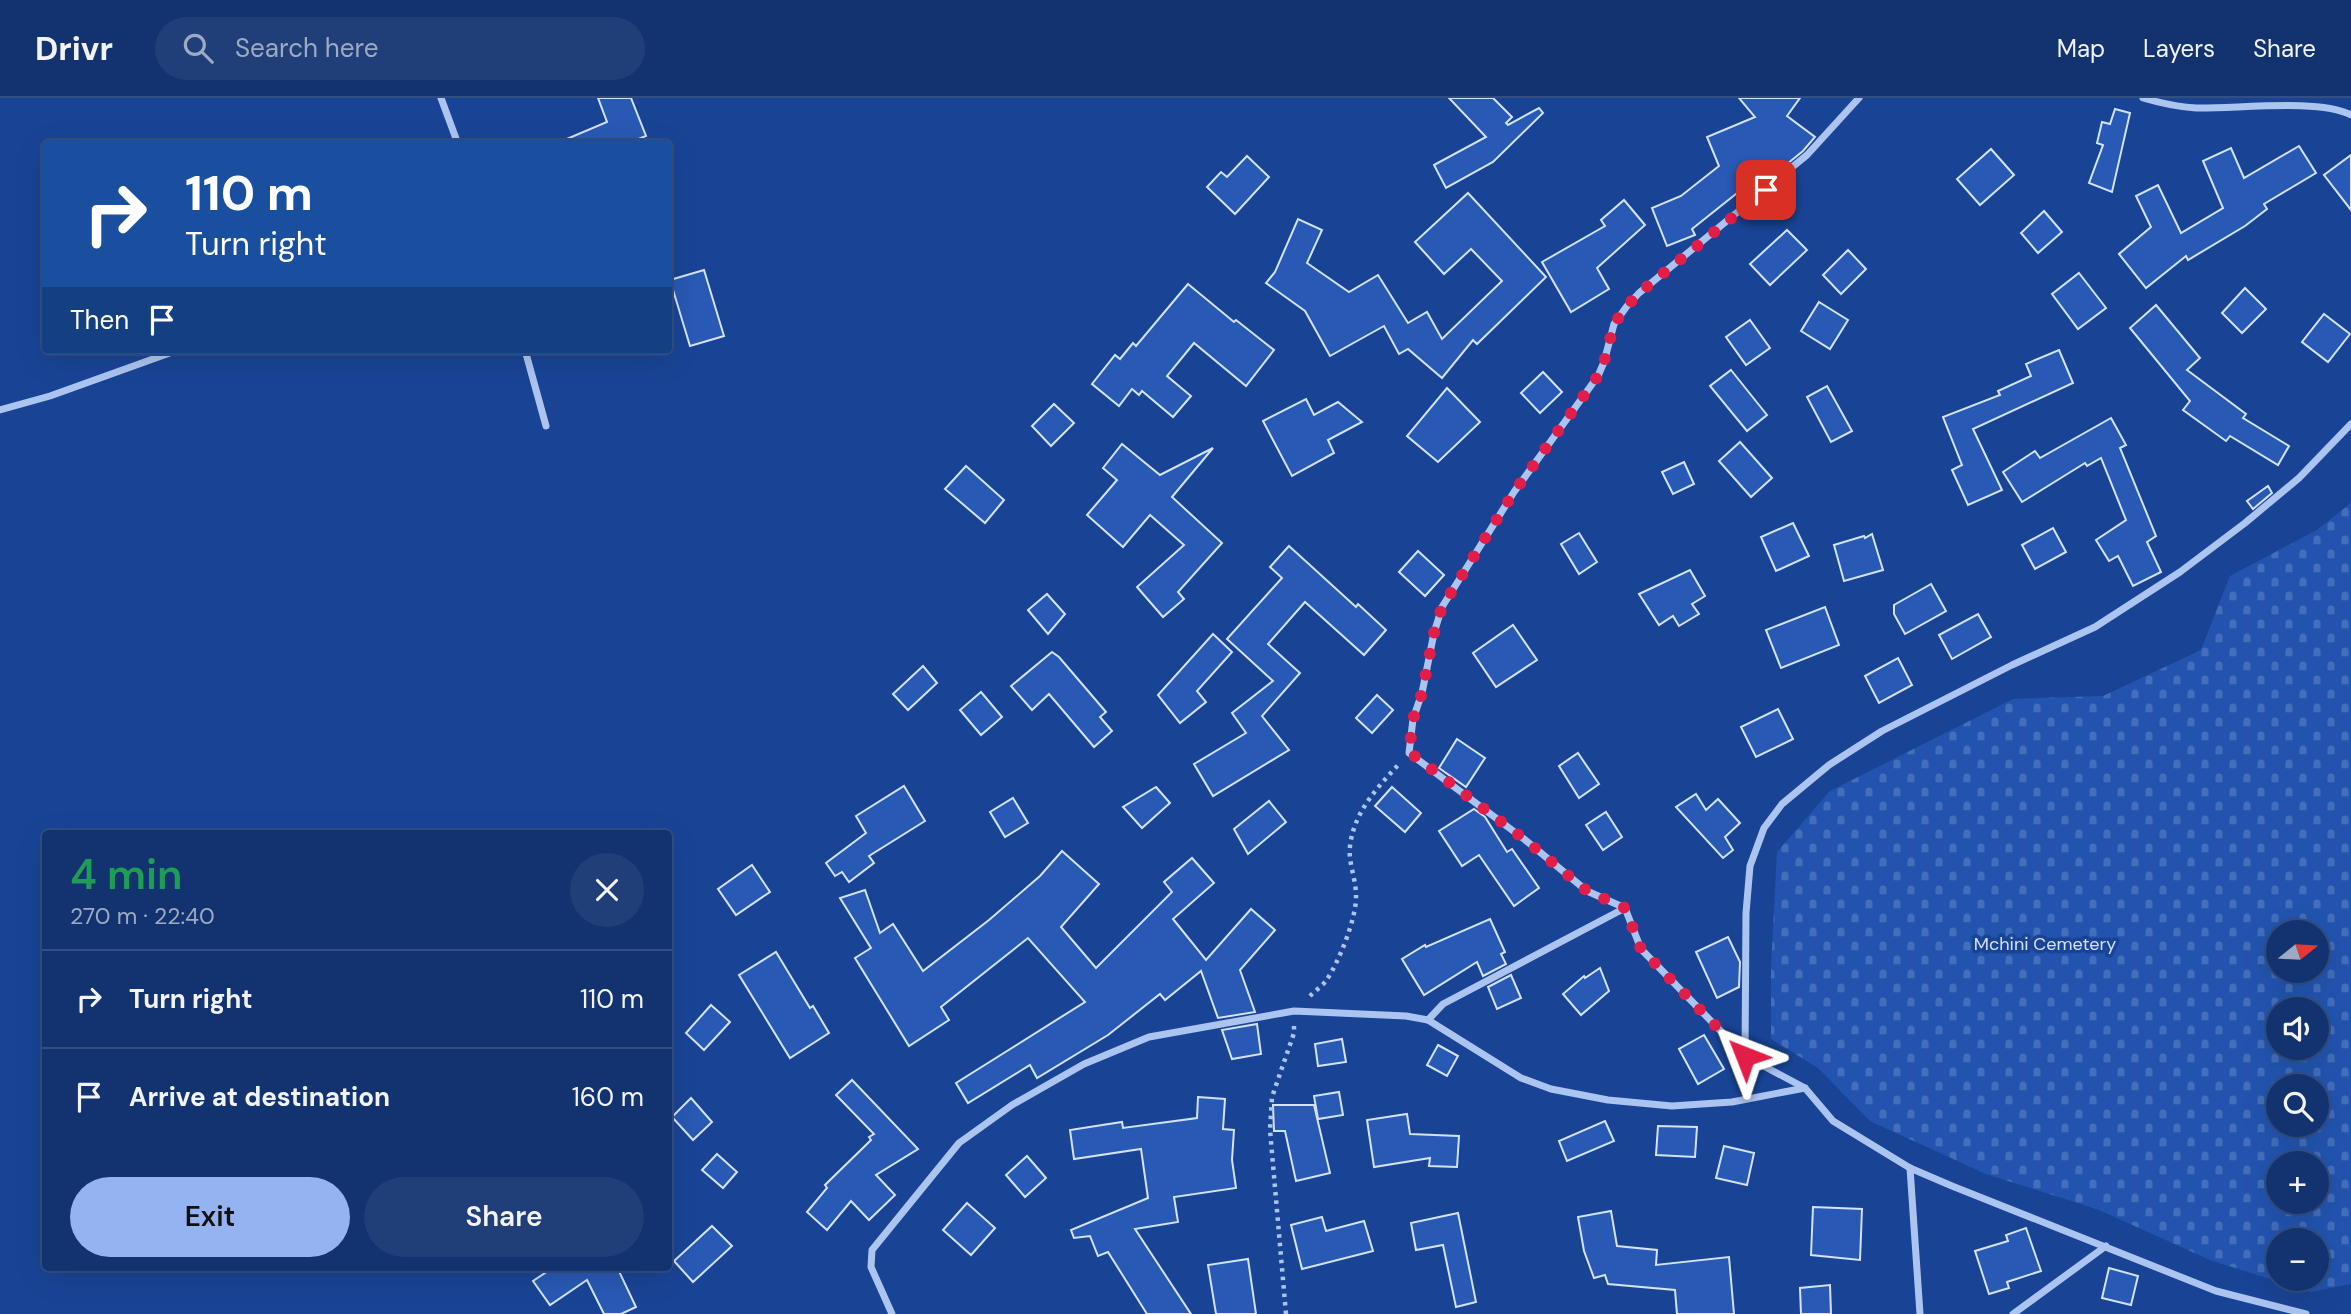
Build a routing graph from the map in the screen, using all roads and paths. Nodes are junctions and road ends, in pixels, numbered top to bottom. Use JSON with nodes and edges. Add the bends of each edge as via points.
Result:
{"nodes":[{"id":1,"x":441,"y":98,"type":"edge"},
{"id":2,"x":1859,"y":98,"type":"edge"},
{"id":3,"x":2143,"y":98,"type":"edge"},
{"id":4,"x":2351,"y":115,"type":"edge"},
{"id":5,"x":457,"y":140,"type":"edge"},
{"id":6,"x":167,"y":354,"type":"edge"},
{"id":7,"x":526,"y":354,"type":"edge"},
{"id":8,"x":0,"y":410,"type":"edge"},
{"id":9,"x":2351,"y":424,"type":"edge"},
{"id":10,"x":546,"y":426,"type":"dead end"},
{"id":11,"x":1625,"y":908,"type":"junction"},
{"id":12,"x":1428,"y":1020,"type":"junction"},
{"id":13,"x":1745,"y":1056,"type":"junction"},
{"id":14,"x":1805,"y":1088,"type":"junction"},
{"id":15,"x":1910,"y":1168,"type":"junction"},
{"id":16,"x":2106,"y":1246,"type":"junction"},
{"id":17,"x":892,"y":1314,"type":"edge"},
{"id":18,"x":1920,"y":1314,"type":"edge"},
{"id":19,"x":2013,"y":1314,"type":"edge"},
{"id":20,"x":2306,"y":1314,"type":"edge"}],
"edges":[{"from":1,"to":5,"type":"street"},
{"from":2,"to":11,"type":"street","via":[[1807,155],[1627,306],[1614,324],[1598,376],[1514,492],[1442,607],[1434,633],[1409,752],[1587,891]]},
{"from":3,"to":4,"type":"street","via":[[2197,108],[2323,103]]},
{"from":6,"to":8,"type":"street"},
{"from":7,"to":10,"type":"street"},
{"from":9,"to":13,"type":"street","via":[[2299,478],[2180,572],[2095,627],[1882,731],[1829,765],[1782,804],[1763,828],[1750,866]]},
{"from":11,"to":12,"type":"street","via":[[1443,1004]]},
{"from":11,"to":13,"type":"street","via":[[1641,949]]},
{"from":12,"to":14,"type":"street","via":[[1521,1078],[1608,1100],[1672,1106],[1732,1102]]},
{"from":12,"to":17,"type":"street","via":[[1294,1011],[1149,1037],[1084,1064],[1012,1105],[959,1143],[872,1250],[871,1267]]},
{"from":13,"to":14,"type":"street"},
{"from":14,"to":15,"type":"street","via":[[1833,1121]]},
{"from":15,"to":16,"type":"street"},
{"from":15,"to":18,"type":"street"},
{"from":16,"to":19,"type":"street"},
{"from":16,"to":20,"type":"street","via":[[2216,1291]]}]}
